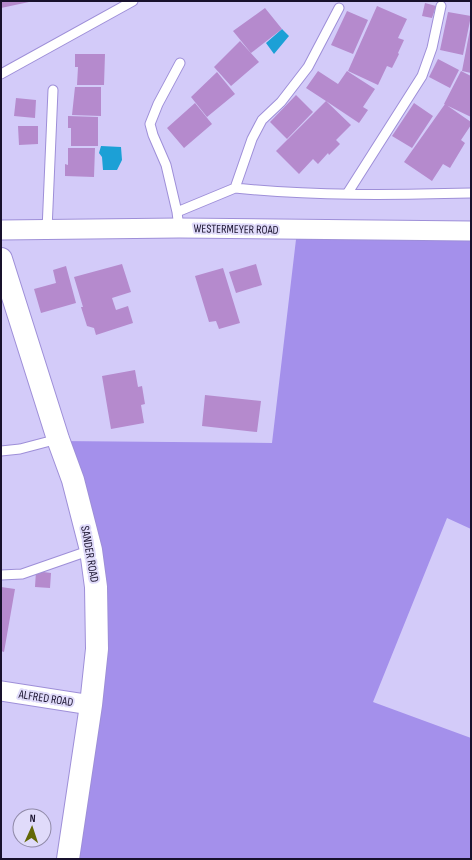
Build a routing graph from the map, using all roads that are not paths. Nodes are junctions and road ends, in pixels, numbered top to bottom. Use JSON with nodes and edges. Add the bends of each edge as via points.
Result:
{"nodes":[{"id":1,"x":133,"y":1,"type":"edge"},
{"id":2,"x":441,"y":6,"type":"dead end"},
{"id":3,"x":339,"y":8,"type":"dead end"},
{"id":4,"x":180,"y":63,"type":"dead end"},
{"id":5,"x":1,"y":74,"type":"edge"},
{"id":6,"x":53,"y":90,"type":"dead end"},
{"id":7,"x":235,"y":188,"type":"junction"},
{"id":8,"x":471,"y":193,"type":"edge"},
{"id":9,"x":347,"y":194,"type":"junction"},
{"id":10,"x":178,"y":220,"type":"junction"},
{"id":11,"x":1,"y":230,"type":"edge"},
{"id":12,"x":48,"y":230,"type":"junction"},
{"id":13,"x":471,"y":231,"type":"edge"},
{"id":14,"x":1,"y":259,"type":"edge"},
{"id":15,"x":58,"y":439,"type":"junction"},
{"id":16,"x":1,"y":451,"type":"edge"},
{"id":17,"x":91,"y":550,"type":"junction"},
{"id":18,"x":1,"y":575,"type":"edge"},
{"id":19,"x":1,"y":690,"type":"edge"},
{"id":20,"x":91,"y":705,"type":"junction"},
{"id":21,"x":68,"y":859,"type":"edge"}],
"edges":[{"from":1,"to":5,"type":"lane"},
{"from":2,"to":9,"type":"lane","via":[[432,48],[422,76]]},
{"from":3,"to":7,"type":"lane","via":[[308,67],[281,102],[262,120],[252,139]]},
{"from":4,"to":10,"type":"lane","via":[[150,124],[166,165]]},
{"from":6,"to":12,"type":"lane"},
{"from":7,"to":9,"type":"lane","via":[[280,193]]},
{"from":7,"to":10,"type":"lane"},
{"from":8,"to":9,"type":"lane"},
{"from":10,"to":12,"type":"street","name":"WESTERMEYER ROAD"},
{"from":10,"to":13,"type":"street","name":"WESTERMEYER ROAD"},
{"from":11,"to":12,"type":"street","name":"WESTERMEYER ROAD"},
{"from":14,"to":15,"type":"main road","name":"SANDER ROAD"},
{"from":15,"to":16,"type":"lane"},
{"from":15,"to":17,"type":"main road","name":"SANDER ROAD","via":[[74,480]]},
{"from":17,"to":18,"type":"lane","via":[[22,574]]},
{"from":17,"to":20,"type":"main road","name":"SANDER ROAD","via":[[96,587],[97,649]]},
{"from":19,"to":20,"type":"street","name":"ALFRED ROAD"},
{"from":20,"to":21,"type":"main road","name":"SANDER ROAD"}]}
